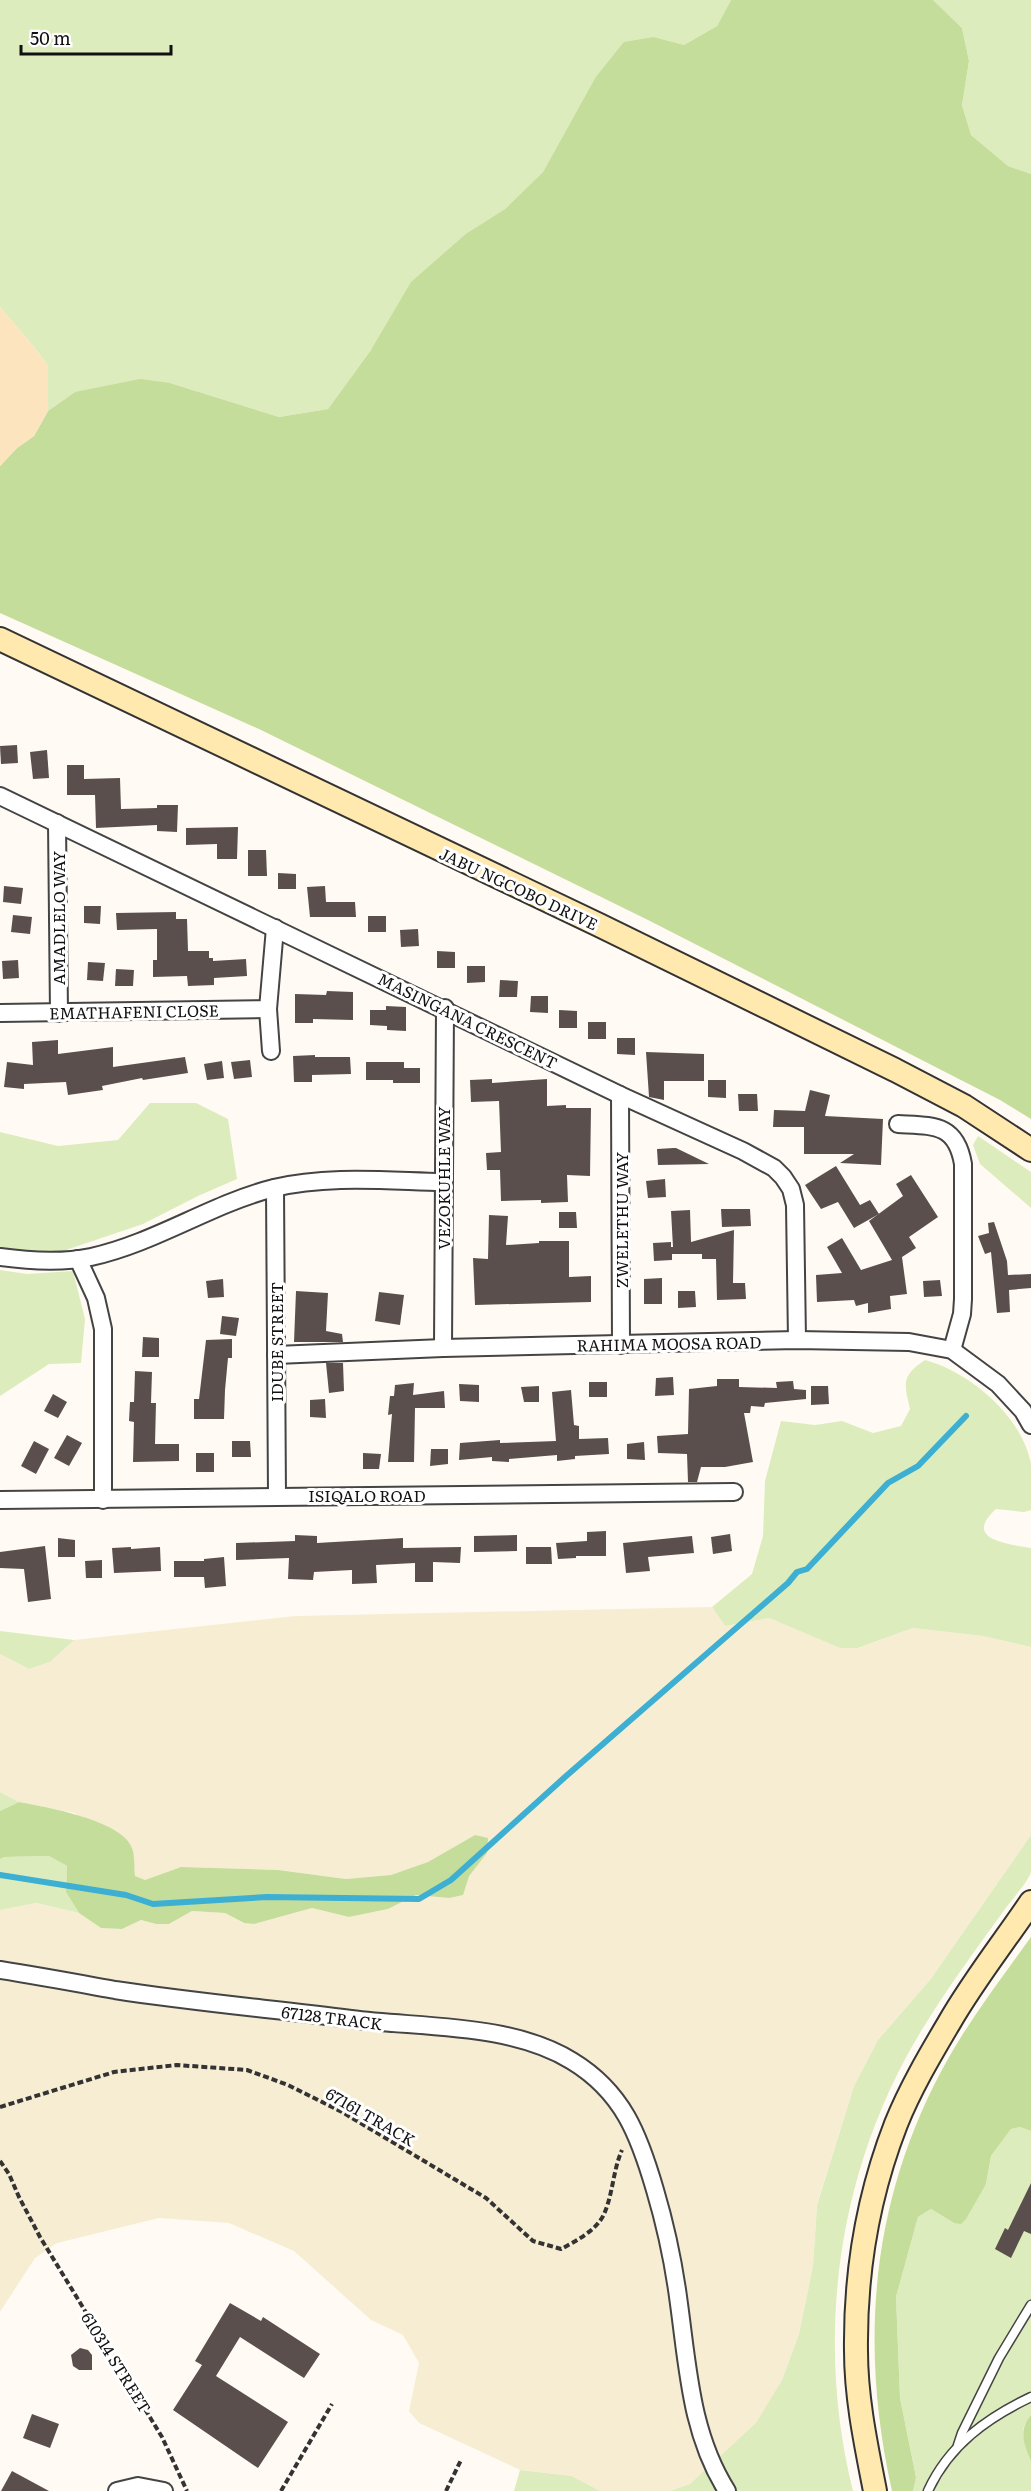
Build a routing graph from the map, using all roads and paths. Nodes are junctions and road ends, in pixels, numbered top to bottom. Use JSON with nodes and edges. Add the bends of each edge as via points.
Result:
{"nodes":[{"id":1,"x":0,"y":639,"type":"edge"},
{"id":2,"x":0,"y":796,"type":"edge"},
{"id":3,"x":57,"y":824,"type":"junction"},
{"id":4,"x":275,"y":928,"type":"junction"},
{"id":5,"x":445,"y":1008,"type":"junction"},
{"id":6,"x":268,"y":1009,"type":"junction"},
{"id":7,"x":0,"y":1012,"type":"edge"},
{"id":8,"x":58,"y":1013,"type":"junction"},
{"id":9,"x":271,"y":1051,"type":"dead end"},
{"id":10,"x":620,"y":1095,"type":"junction"},
{"id":11,"x":898,"y":1124,"type":"dead end"},
{"id":12,"x":1031,"y":1150,"type":"edge"},
{"id":13,"x":442,"y":1182,"type":"junction"},
{"id":14,"x":275,"y":1188,"type":"junction"},
{"id":15,"x":0,"y":1257,"type":"edge"},
{"id":16,"x":78,"y":1259,"type":"junction"},
{"id":17,"x":797,"y":1340,"type":"junction"},
{"id":18,"x":621,"y":1345,"type":"junction"},
{"id":19,"x":443,"y":1348,"type":"junction"},
{"id":20,"x":952,"y":1350,"type":"junction"},
{"id":21,"x":276,"y":1355,"type":"junction"},
{"id":22,"x":1031,"y":1425,"type":"edge"},
{"id":23,"x":734,"y":1492,"type":"dead end"},
{"id":24,"x":276,"y":1496,"type":"junction"},
{"id":25,"x":0,"y":1500,"type":"edge"},
{"id":26,"x":103,"y":1500,"type":"junction"},
{"id":27,"x":1031,"y":1902,"type":"edge"},
{"id":28,"x":0,"y":1970,"type":"edge"},
{"id":29,"x":0,"y":2107,"type":"edge"},
{"id":30,"x":633,"y":2125,"type":"junction"},
{"id":31,"x":0,"y":2161,"type":"edge"},
{"id":32,"x":1031,"y":2305,"type":"edge"},
{"id":33,"x":1031,"y":2397,"type":"edge"},
{"id":34,"x":332,"y":2404,"type":"dead end"},
{"id":35,"x":958,"y":2445,"type":"junction"},
{"id":36,"x":461,"y":2460,"type":"dead end"},
{"id":37,"x":117,"y":2491,"type":"edge"},
{"id":38,"x":164,"y":2491,"type":"edge"},
{"id":39,"x":187,"y":2491,"type":"edge"},
{"id":40,"x":281,"y":2491,"type":"edge"},
{"id":41,"x":446,"y":2491,"type":"edge"},
{"id":42,"x":727,"y":2491,"type":"edge"},
{"id":43,"x":875,"y":2491,"type":"edge"},
{"id":44,"x":928,"y":2491,"type":"edge"}],
"edges":[{"from":1,"to":12,"type":"main road","name":"JABU NGCOBO DRIVE","via":[[884,1065],[964,1106]]},
{"from":2,"to":3,"type":"street","name":"MASINGANA CRESCENT"},
{"from":3,"to":4,"type":"street","name":"MASINGANA CRESCENT"},
{"from":3,"to":8,"type":"street","name":"AMADLELO WAY"},
{"from":4,"to":5,"type":"street","name":"MASINGANA CRESCENT"},
{"from":4,"to":6,"type":"street"},
{"from":5,"to":10,"type":"street","name":"MASINGANA CRESCENT"},
{"from":5,"to":13,"type":"street","name":"VEZOKUHLE WAY"},
{"from":6,"to":8,"type":"street","name":"EMATHAFENI CLOSE"},
{"from":6,"to":9,"type":"street"},
{"from":7,"to":8,"type":"street","name":"EMATHAFENI CLOSE"},
{"from":10,"to":17,"type":"street","name":"MASINGANA CRESCENT","via":[[743,1151],[783,1177],[795,1205]]},
{"from":10,"to":18,"type":"street","name":"ZWELETHU WAY"},
{"from":11,"to":20,"type":"street","via":[[946,1132],[961,1151],[963,1299]]},
{"from":13,"to":14,"type":"street","via":[[342,1181]]},
{"from":13,"to":19,"type":"street","name":"VEZOKUHLE WAY"},
{"from":14,"to":16,"type":"street","via":[[209,1211],[146,1240]]},
{"from":14,"to":21,"type":"street","name":"IDUBE STREET"},
{"from":15,"to":16,"type":"street"},
{"from":16,"to":26,"type":"street","via":[[96,1298],[103,1329]]},
{"from":17,"to":18,"type":"street","name":"RAHIMA MOOSA ROAD"},
{"from":17,"to":20,"type":"street","name":"RAHIMA MOOSA ROAD","via":[[909,1342]]},
{"from":18,"to":19,"type":"street","name":"RAHIMA MOOSA ROAD"},
{"from":19,"to":21,"type":"street","name":"RAHIMA MOOSA ROAD"},
{"from":20,"to":22,"type":"street","name":"RAHIMA MOOSA ROAD","via":[[998,1384]]},
{"from":21,"to":24,"type":"street","name":"IDUBE STREET"},
{"from":23,"to":24,"type":"street","name":"ISIQALO ROAD"},
{"from":24,"to":26,"type":"street","name":"ISIQALO ROAD"},
{"from":25,"to":26,"type":"street","name":"ISIQALO ROAD"},
{"from":27,"to":43,"type":"main road","via":[[950,2020],[896,2123],[880,2170],[857,2284],[856,2353],[862,2421]]},
{"from":28,"to":30,"type":"street","name":"67128 TRACK","via":[[116,1990],[526,2040],[551,2049],[591,2074],[611,2091]]},
{"from":29,"to":30,"type":"path","name":"67161 TRACK","via":[[114,2072],[177,2065],[247,2070],[342,2112],[486,2198],[533,2241],[561,2249],[582,2238],[604,2215],[617,2162]]},
{"from":30,"to":42,"type":"street","name":"67128 TRACK","via":[[670,2248],[692,2404],[715,2472]]},
{"from":31,"to":39,"type":"path","name":"610314 STREET","via":[[40,2237],[162,2437]]},
{"from":32,"to":35,"type":"lane","via":[[999,2358]]},
{"from":33,"to":35,"type":"lane","via":[[986,2422]]},
{"from":34,"to":40,"type":"path"},
{"from":35,"to":44,"type":"lane"},
{"from":36,"to":41,"type":"path"},
{"from":37,"to":38,"type":"street","via":[[138,2486]]}]}
